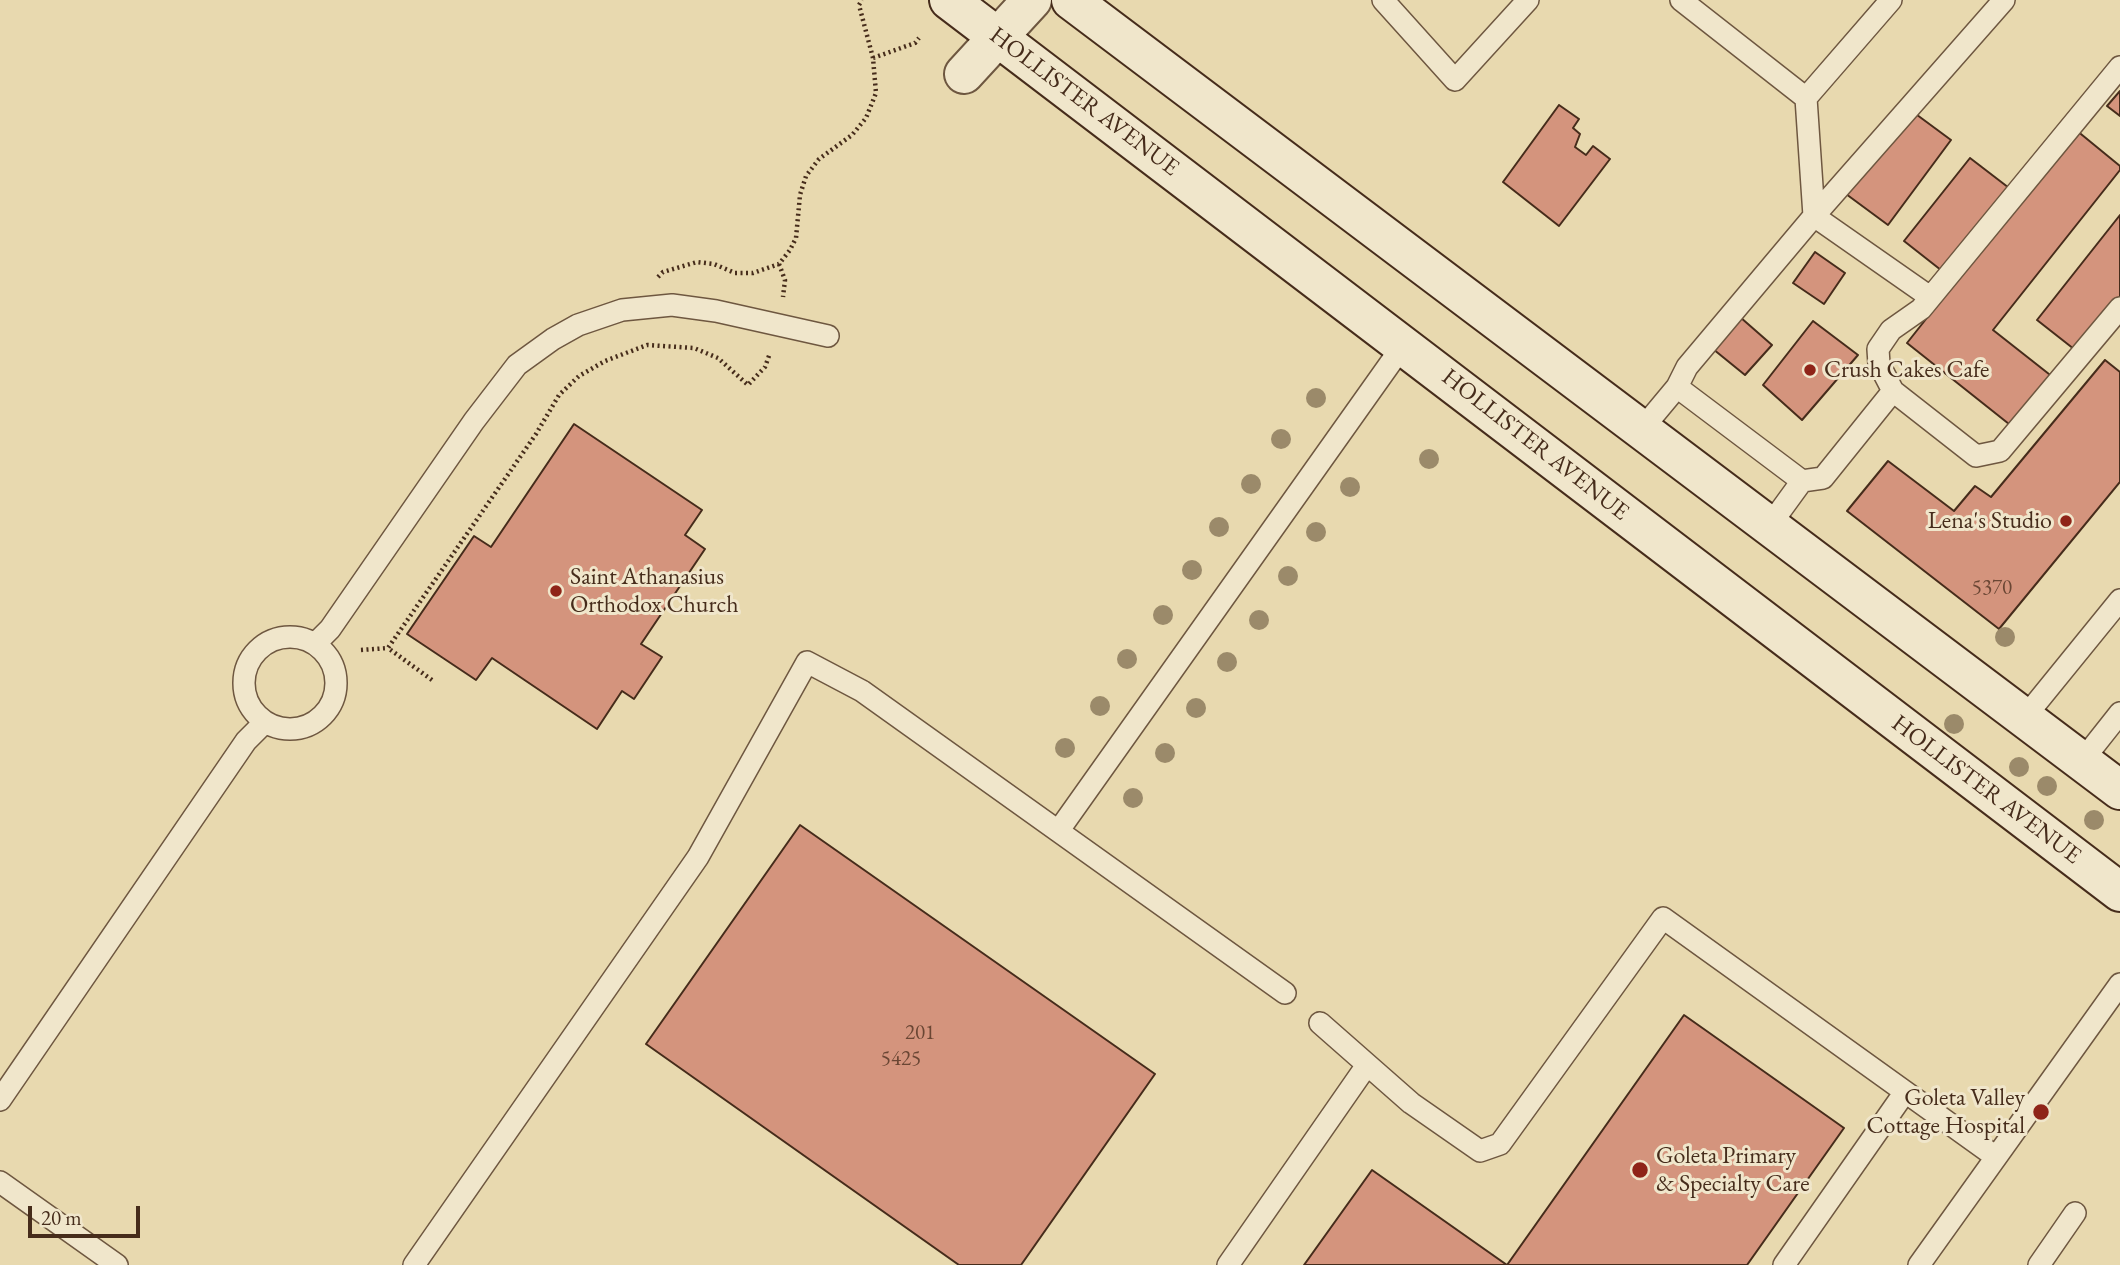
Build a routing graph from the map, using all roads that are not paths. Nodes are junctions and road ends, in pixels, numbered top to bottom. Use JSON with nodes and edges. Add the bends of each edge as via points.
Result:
{"nodes":[{"id":1,"x":949,"y":0,"type":"edge"},
{"id":2,"x":1032,"y":0,"type":"edge"},
{"id":3,"x":1071,"y":0,"type":"edge"},
{"id":4,"x":1383,"y":0,"type":"edge"},
{"id":5,"x":1528,"y":0,"type":"edge"},
{"id":6,"x":1681,"y":0,"type":"edge"},
{"id":7,"x":1891,"y":0,"type":"edge"},
{"id":8,"x":2004,"y":0,"type":"edge"},
{"id":9,"x":998,"y":36,"type":"junction"},
{"id":10,"x":2120,"y":67,"type":"edge"},
{"id":11,"x":964,"y":74,"type":"dead end"},
{"id":12,"x":1806,"y":98,"type":"junction"},
{"id":13,"x":1815,"y":216,"type":"junction"},
{"id":14,"x":1930,"y":297,"type":"junction"},
{"id":15,"x":2120,"y":307,"type":"edge"},
{"id":16,"x":828,"y":336,"type":"dead end"},
{"id":17,"x":1404,"y":344,"type":"junction"},
{"id":18,"x":1677,"y":387,"type":"junction"},
{"id":19,"x":1893,"y":391,"type":"junction"},
{"id":20,"x":1642,"y":429,"type":"junction"},
{"id":21,"x":1802,"y":481,"type":"junction"},
{"id":22,"x":1770,"y":525,"type":"junction"},
{"id":23,"x":2120,"y":600,"type":"edge"},
{"id":24,"x":315,"y":644,"type":"junction"},
{"id":25,"x":2120,"y":713,"type":"edge"},
{"id":26,"x":2025,"y":717,"type":"junction"},
{"id":27,"x":265,"y":722,"type":"junction"},
{"id":28,"x":2082,"y":761,"type":"junction"},
{"id":29,"x":2120,"y":790,"type":"edge"},
{"id":30,"x":1059,"y":830,"type":"junction"},
{"id":31,"x":2120,"y":892,"type":"edge"},
{"id":32,"x":2120,"y":984,"type":"edge"},
{"id":33,"x":1285,"y":993,"type":"dead end"},
{"id":34,"x":1320,"y":1023,"type":"dead end"},
{"id":35,"x":1367,"y":1065,"type":"junction"},
{"id":36,"x":1905,"y":1092,"type":"junction"},
{"id":37,"x":0,"y":1100,"type":"edge"},
{"id":38,"x":1996,"y":1157,"type":"junction"},
{"id":39,"x":0,"y":1182,"type":"edge"},
{"id":40,"x":2075,"y":1213,"type":"dead end"},
{"id":41,"x":117,"y":1265,"type":"edge"},
{"id":42,"x":414,"y":1265,"type":"edge"},
{"id":43,"x":1227,"y":1265,"type":"edge"},
{"id":44,"x":1784,"y":1265,"type":"edge"},
{"id":45,"x":1919,"y":1265,"type":"edge"},
{"id":46,"x":2039,"y":1265,"type":"edge"}],
"edges":[{"from":1,"to":9,"type":"main road","name":"HOLLISTER AVENUE"},
{"from":2,"to":9,"type":"main road"},
{"from":3,"to":20,"type":"main road"},
{"from":4,"to":5,"type":"lane","via":[[1455,80]]},
{"from":6,"to":12,"type":"lane"},
{"from":7,"to":12,"type":"lane"},
{"from":8,"to":13,"type":"lane"},
{"from":9,"to":11,"type":"main road"},
{"from":9,"to":17,"type":"main road","name":"HOLLISTER AVENUE"},
{"from":10,"to":14,"type":"lane"},
{"from":12,"to":13,"type":"lane"},
{"from":13,"to":14,"type":"lane"},
{"from":13,"to":18,"type":"lane","via":[[1687,367]]},
{"from":14,"to":19,"type":"lane","via":[[1891,330],[1878,349]]},
{"from":15,"to":19,"type":"lane","via":[[2000,451],[1976,456]]},
{"from":16,"to":24,"type":"lane","via":[[672,305],[622,310],[553,339],[517,365]]},
{"from":17,"to":30,"type":"lane"},
{"from":17,"to":31,"type":"main road","name":"HOLLISTER AVENUE"},
{"from":18,"to":20,"type":"lane"},
{"from":18,"to":21,"type":"lane"},
{"from":19,"to":21,"type":"lane","via":[[1823,478]]},
{"from":20,"to":22,"type":"main road"},
{"from":21,"to":22,"type":"lane"},
{"from":22,"to":26,"type":"main road"},
{"from":23,"to":26,"type":"lane"},
{"from":24,"to":27,"type":"lane","via":[[286,637],[264,645],[249,662],[245,692],[250,706]]},
{"from":24,"to":27,"type":"lane","via":[[326,654],[337,682],[327,711],[303,727],[288,729]]},
{"from":25,"to":28,"type":"lane"},
{"from":26,"to":28,"type":"main road"},
{"from":27,"to":37,"type":"lane","via":[[246,741]]},
{"from":28,"to":29,"type":"main road"},
{"from":30,"to":33,"type":"lane"},
{"from":30,"to":42,"type":"lane","via":[[862,691],[807,662],[698,857]]},
{"from":32,"to":38,"type":"lane"},
{"from":34,"to":35,"type":"lane"},
{"from":35,"to":36,"type":"lane","via":[[1411,1103],[1480,1151],[1500,1144],[1663,918]]},
{"from":35,"to":43,"type":"lane"},
{"from":36,"to":38,"type":"lane"},
{"from":36,"to":44,"type":"lane"},
{"from":38,"to":45,"type":"lane"},
{"from":39,"to":41,"type":"lane"},
{"from":40,"to":46,"type":"lane"}]}
